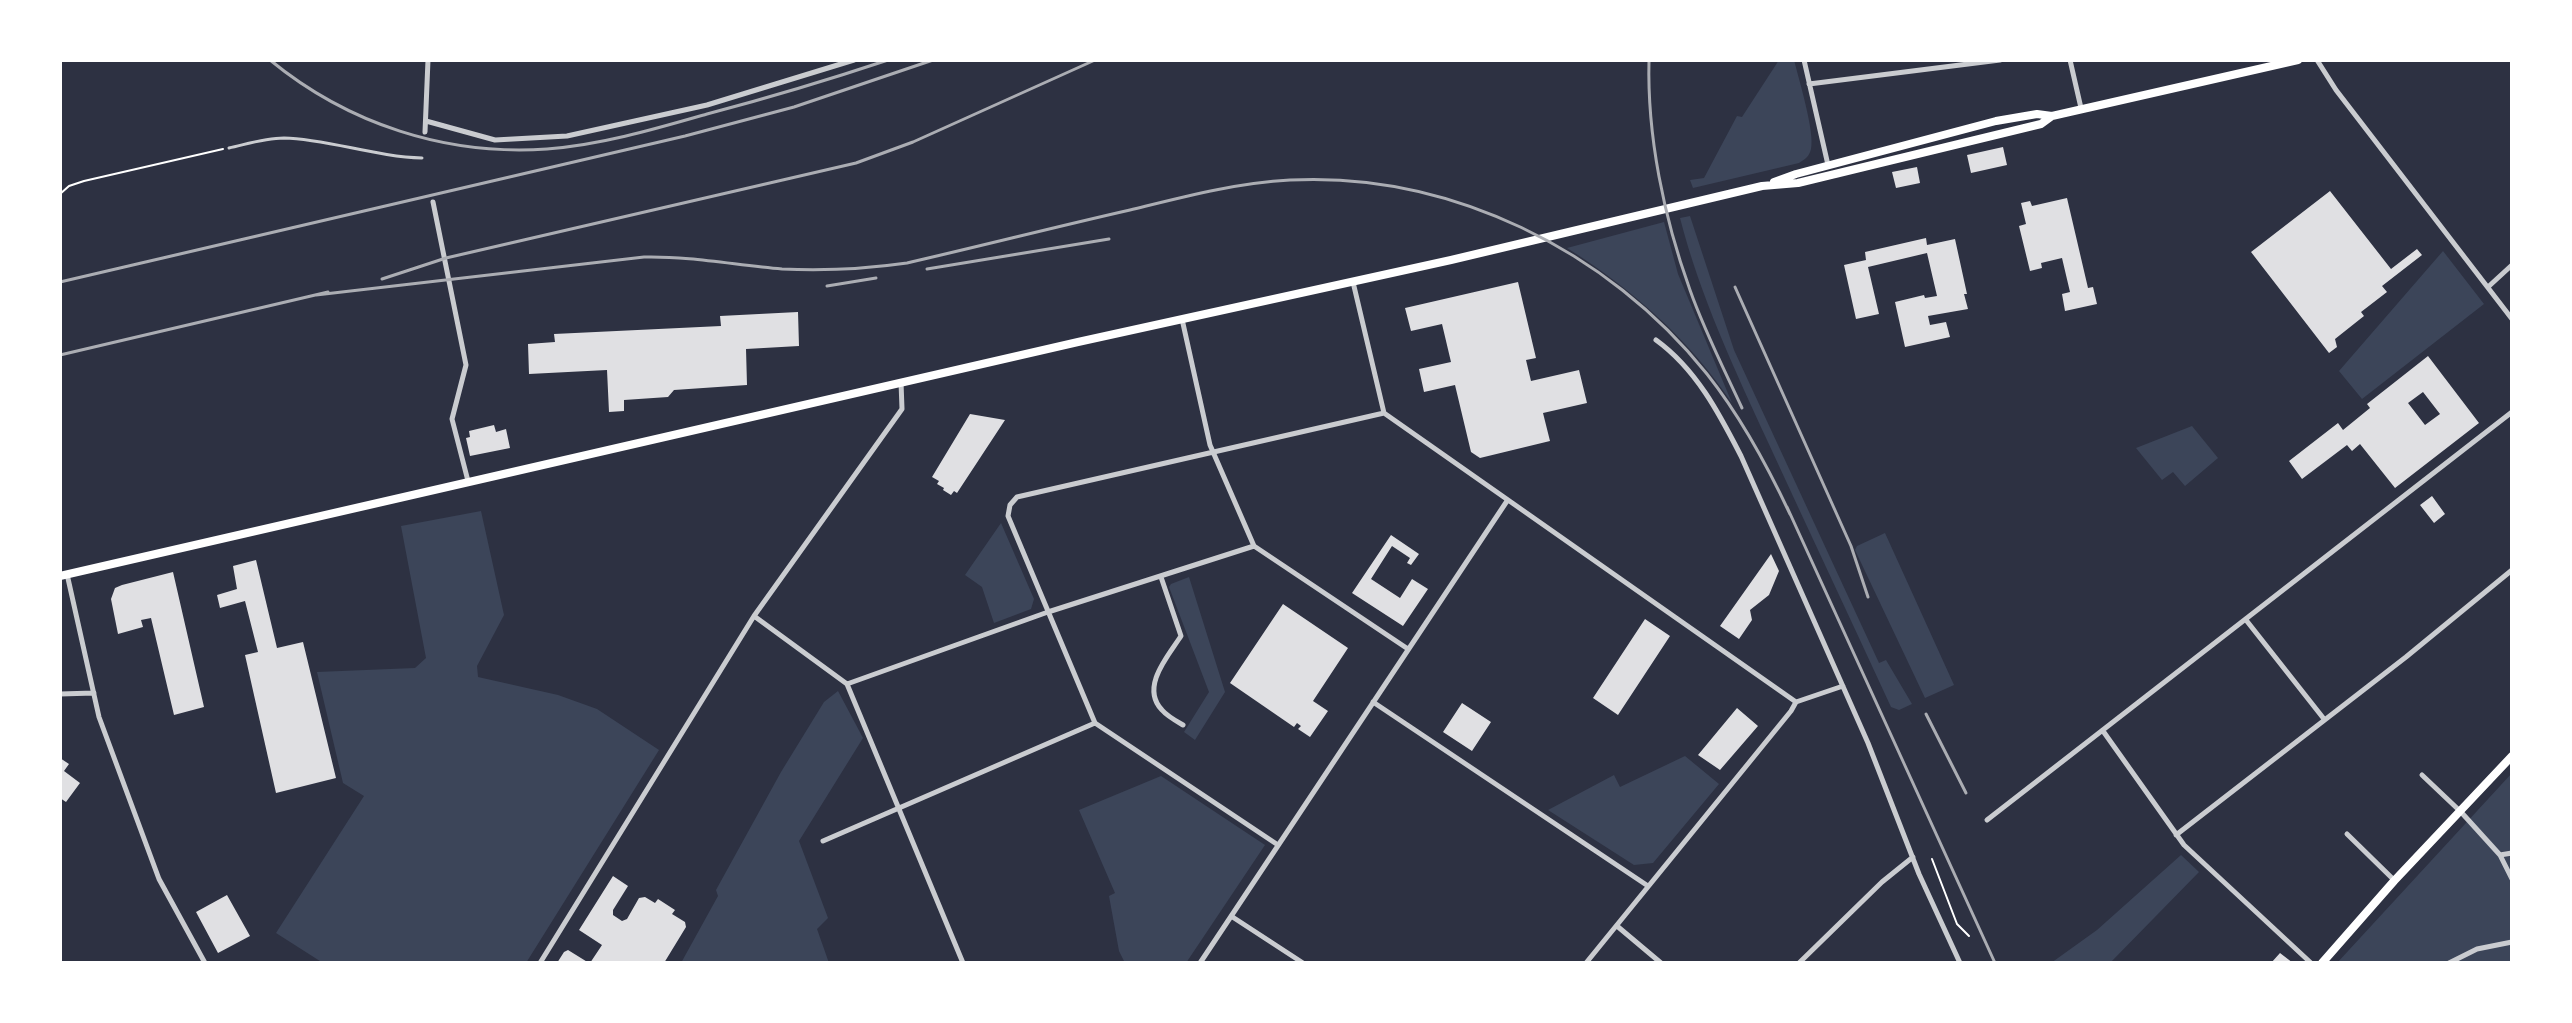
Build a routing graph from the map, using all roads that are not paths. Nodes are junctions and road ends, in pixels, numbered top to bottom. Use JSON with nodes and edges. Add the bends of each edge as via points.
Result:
{"nodes":[{"id":1,"x":428,"y":60,"type":"edge"},
{"id":2,"x":854,"y":60,"type":"edge"},
{"id":3,"x":1804,"y":60,"type":"edge"},
{"id":4,"x":2000,"y":60,"type":"edge"},
{"id":5,"x":2070,"y":60,"type":"edge"},
{"id":6,"x":2298,"y":60,"type":"edge"},
{"id":7,"x":2317,"y":60,"type":"edge"},
{"id":8,"x":1809,"y":84,"type":"junction"},
{"id":9,"x":2082,"y":109,"type":"junction"},
{"id":10,"x":2052,"y":116,"type":"junction"},
{"id":11,"x":426,"y":121,"type":"junction"},
{"id":12,"x":425,"y":132,"type":"dead end"},
{"id":13,"x":229,"y":148,"type":"road end"},
{"id":14,"x":422,"y":158,"type":"dead end"},
{"id":15,"x":1828,"y":165,"type":"junction"},
{"id":16,"x":1762,"y":186,"type":"junction"},
{"id":17,"x":433,"y":202,"type":"dead end"},
{"id":18,"x":2512,"y":265,"type":"edge"},
{"id":19,"x":1353,"y":281,"type":"junction"},
{"id":20,"x":2488,"y":287,"type":"junction"},
{"id":21,"x":1182,"y":319,"type":"junction"},
{"id":22,"x":2512,"y":319,"type":"edge"},
{"id":23,"x":1656,"y":340,"type":"dead end"},
{"id":24,"x":901,"y":382,"type":"junction"},
{"id":25,"x":2512,"y":412,"type":"edge"},
{"id":26,"x":1384,"y":413,"type":"junction"},
{"id":27,"x":1212,"y":452,"type":"junction"},
{"id":28,"x":468,"y":482,"type":"junction"},
{"id":29,"x":1507,"y":501,"type":"junction"},
{"id":30,"x":1254,"y":546,"type":"junction"},
{"id":31,"x":2512,"y":570,"type":"edge"},
{"id":32,"x":63,"y":575,"type":"edge"},
{"id":33,"x":1161,"y":577,"type":"junction"},
{"id":34,"x":1048,"y":612,"type":"junction"},
{"id":35,"x":754,"y":616,"type":"junction"},
{"id":36,"x":2246,"y":620,"type":"junction"},
{"id":37,"x":1408,"y":649,"type":"junction"},
{"id":38,"x":847,"y":684,"type":"junction"},
{"id":39,"x":1843,"y":686,"type":"junction"},
{"id":40,"x":94,"y":693,"type":"junction"},
{"id":41,"x":60,"y":694,"type":"edge"},
{"id":42,"x":1373,"y":702,"type":"junction"},
{"id":43,"x":1796,"y":702,"type":"junction"},
{"id":44,"x":2324,"y":719,"type":"junction"},
{"id":45,"x":1095,"y":723,"type":"junction"},
{"id":46,"x":1183,"y":725,"type":"dead end"},
{"id":47,"x":2103,"y":731,"type":"junction"},
{"id":48,"x":2512,"y":756,"type":"edge"},
{"id":49,"x":2422,"y":775,"type":"dead end"},
{"id":50,"x":899,"y":807,"type":"junction"},
{"id":51,"x":2461,"y":812,"type":"junction"},
{"id":52,"x":1987,"y":820,"type":"dead end"},
{"id":53,"x":2347,"y":834,"type":"dead end"},
{"id":54,"x":2176,"y":835,"type":"junction"},
{"id":55,"x":823,"y":841,"type":"dead end"},
{"id":56,"x":1278,"y":845,"type":"junction"},
{"id":57,"x":2512,"y":853,"type":"edge"},
{"id":58,"x":2500,"y":855,"type":"junction"},
{"id":59,"x":1913,"y":857,"type":"junction"},
{"id":60,"x":2512,"y":879,"type":"edge"},
{"id":61,"x":2394,"y":881,"type":"junction"},
{"id":62,"x":1648,"y":886,"type":"junction"},
{"id":63,"x":1231,"y":916,"type":"junction"},
{"id":64,"x":1617,"y":926,"type":"junction"},
{"id":65,"x":2512,"y":942,"type":"edge"},
{"id":66,"x":205,"y":963,"type":"edge"},
{"id":67,"x":540,"y":963,"type":"edge"},
{"id":68,"x":963,"y":963,"type":"edge"},
{"id":69,"x":1200,"y":963,"type":"edge"},
{"id":70,"x":1303,"y":963,"type":"edge"},
{"id":71,"x":1586,"y":963,"type":"edge"},
{"id":72,"x":1661,"y":963,"type":"edge"},
{"id":73,"x":1799,"y":963,"type":"edge"},
{"id":74,"x":1960,"y":963,"type":"edge"},
{"id":75,"x":2311,"y":963,"type":"edge"},
{"id":76,"x":2322,"y":963,"type":"edge"},
{"id":77,"x":2449,"y":963,"type":"edge"}],
"edges":[{"from":1,"to":11,"type":"street"},
{"from":2,"to":11,"type":"street","via":[[707,105],[567,136],[485,139]]},
{"from":3,"to":8,"type":"street"},
{"from":4,"to":8,"type":"street"},
{"from":5,"to":9,"type":"street"},
{"from":6,"to":9,"type":"main road"},
{"from":7,"to":20,"type":"street"},
{"from":8,"to":15,"type":"street"},
{"from":9,"to":10,"type":"main road"},
{"from":10,"to":15,"type":"main road","via":[[1996,121]]},
{"from":10,"to":16,"type":"main road","via":[[2041,124],[1968,144],[1798,183]]},
{"from":11,"to":12,"type":"street"},
{"from":13,"to":14,"type":"lane","via":[[288,138]]},
{"from":15,"to":16,"type":"main road"},
{"from":16,"to":19,"type":"main road"},
{"from":17,"to":28,"type":"street","via":[[466,365],[452,419]]},
{"from":18,"to":20,"type":"street"},
{"from":19,"to":21,"type":"main road"},
{"from":19,"to":26,"type":"street"},
{"from":20,"to":22,"type":"street"},
{"from":21,"to":24,"type":"main road"},
{"from":21,"to":27,"type":"street"},
{"from":23,"to":39,"type":"street","via":[[1697,380],[1724,422]]},
{"from":24,"to":28,"type":"main road"},
{"from":24,"to":35,"type":"street","via":[[902,409]]},
{"from":25,"to":36,"type":"street"},
{"from":26,"to":27,"type":"street"},
{"from":26,"to":29,"type":"street"},
{"from":27,"to":30,"type":"street"},
{"from":27,"to":34,"type":"street","via":[[1017,497],[1008,516]]},
{"from":28,"to":32,"type":"main road"},
{"from":29,"to":37,"type":"street"},
{"from":29,"to":43,"type":"street"},
{"from":30,"to":33,"type":"street"},
{"from":30,"to":37,"type":"street"},
{"from":31,"to":44,"type":"street"},
{"from":32,"to":40,"type":"street"},
{"from":33,"to":34,"type":"street"},
{"from":33,"to":46,"type":"street","via":[[1181,636],[1156,674],[1154,694],[1160,709]]},
{"from":34,"to":38,"type":"street"},
{"from":34,"to":45,"type":"street"},
{"from":35,"to":38,"type":"street"},
{"from":35,"to":67,"type":"street"},
{"from":36,"to":44,"type":"street"},
{"from":36,"to":47,"type":"street"},
{"from":37,"to":42,"type":"street"},
{"from":38,"to":50,"type":"street"},
{"from":39,"to":43,"type":"street"},
{"from":39,"to":59,"type":"street"},
{"from":40,"to":41,"type":"street"},
{"from":40,"to":66,"type":"street","via":[[159,879]]},
{"from":42,"to":56,"type":"street"},
{"from":42,"to":62,"type":"street"},
{"from":43,"to":62,"type":"street"},
{"from":44,"to":54,"type":"street"},
{"from":45,"to":50,"type":"street"},
{"from":45,"to":56,"type":"street"},
{"from":47,"to":52,"type":"street"},
{"from":47,"to":54,"type":"street"},
{"from":48,"to":51,"type":"main road"},
{"from":49,"to":51,"type":"street"},
{"from":50,"to":55,"type":"street"},
{"from":50,"to":68,"type":"street"},
{"from":51,"to":58,"type":"street"},
{"from":51,"to":61,"type":"main road"},
{"from":53,"to":61,"type":"street"},
{"from":54,"to":75,"type":"street"},
{"from":56,"to":63,"type":"street"},
{"from":57,"to":58,"type":"street"},
{"from":58,"to":60,"type":"street"},
{"from":59,"to":73,"type":"street"},
{"from":59,"to":74,"type":"street"},
{"from":61,"to":76,"type":"main road"},
{"from":62,"to":64,"type":"street"},
{"from":63,"to":69,"type":"street"},
{"from":63,"to":70,"type":"street"},
{"from":64,"to":71,"type":"street"},
{"from":64,"to":72,"type":"street"},
{"from":65,"to":77,"type":"street","via":[[2477,949]]}]}
